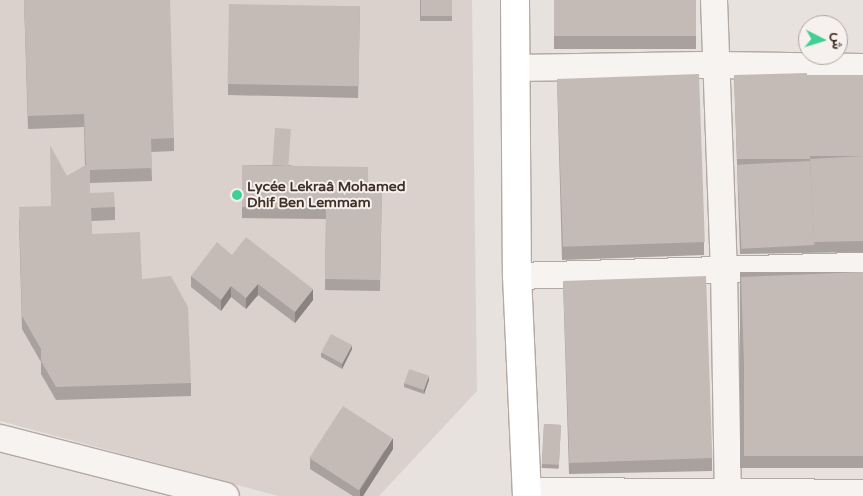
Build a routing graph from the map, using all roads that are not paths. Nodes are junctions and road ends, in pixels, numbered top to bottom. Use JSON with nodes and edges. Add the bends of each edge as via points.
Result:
{"nodes":[{"id":1,"x":515,"y":0,"type":"edge"},
{"id":2,"x":714,"y":0,"type":"edge"},
{"id":3,"x":717,"y":65,"type":"junction"},
{"id":4,"x":863,"y":67,"type":"edge"},
{"id":5,"x":516,"y":68,"type":"junction"},
{"id":6,"x":863,"y":266,"type":"edge"},
{"id":7,"x":724,"y":270,"type":"junction"},
{"id":8,"x":517,"y":276,"type":"junction"},
{"id":9,"x":0,"y":438,"type":"edge"},
{"id":10,"x":728,"y":493,"type":"edge"},
{"id":11,"x":863,"y":493,"type":"edge"},
{"id":12,"x":527,"y":494,"type":"edge"},
{"id":13,"x":226,"y":496,"type":"edge"}],
"edges":[{"from":1,"to":5,"type":"street"},
{"from":2,"to":3,"type":"street"},
{"from":3,"to":4,"type":"street"},
{"from":3,"to":5,"type":"street"},
{"from":3,"to":7,"type":"street"},
{"from":5,"to":8,"type":"street"},
{"from":6,"to":7,"type":"street"},
{"from":7,"to":8,"type":"street"},
{"from":7,"to":10,"type":"street"},
{"from":8,"to":12,"type":"street"},
{"from":9,"to":13,"type":"street"},
{"from":10,"to":11,"type":"street"},
{"from":10,"to":12,"type":"street"}]}
